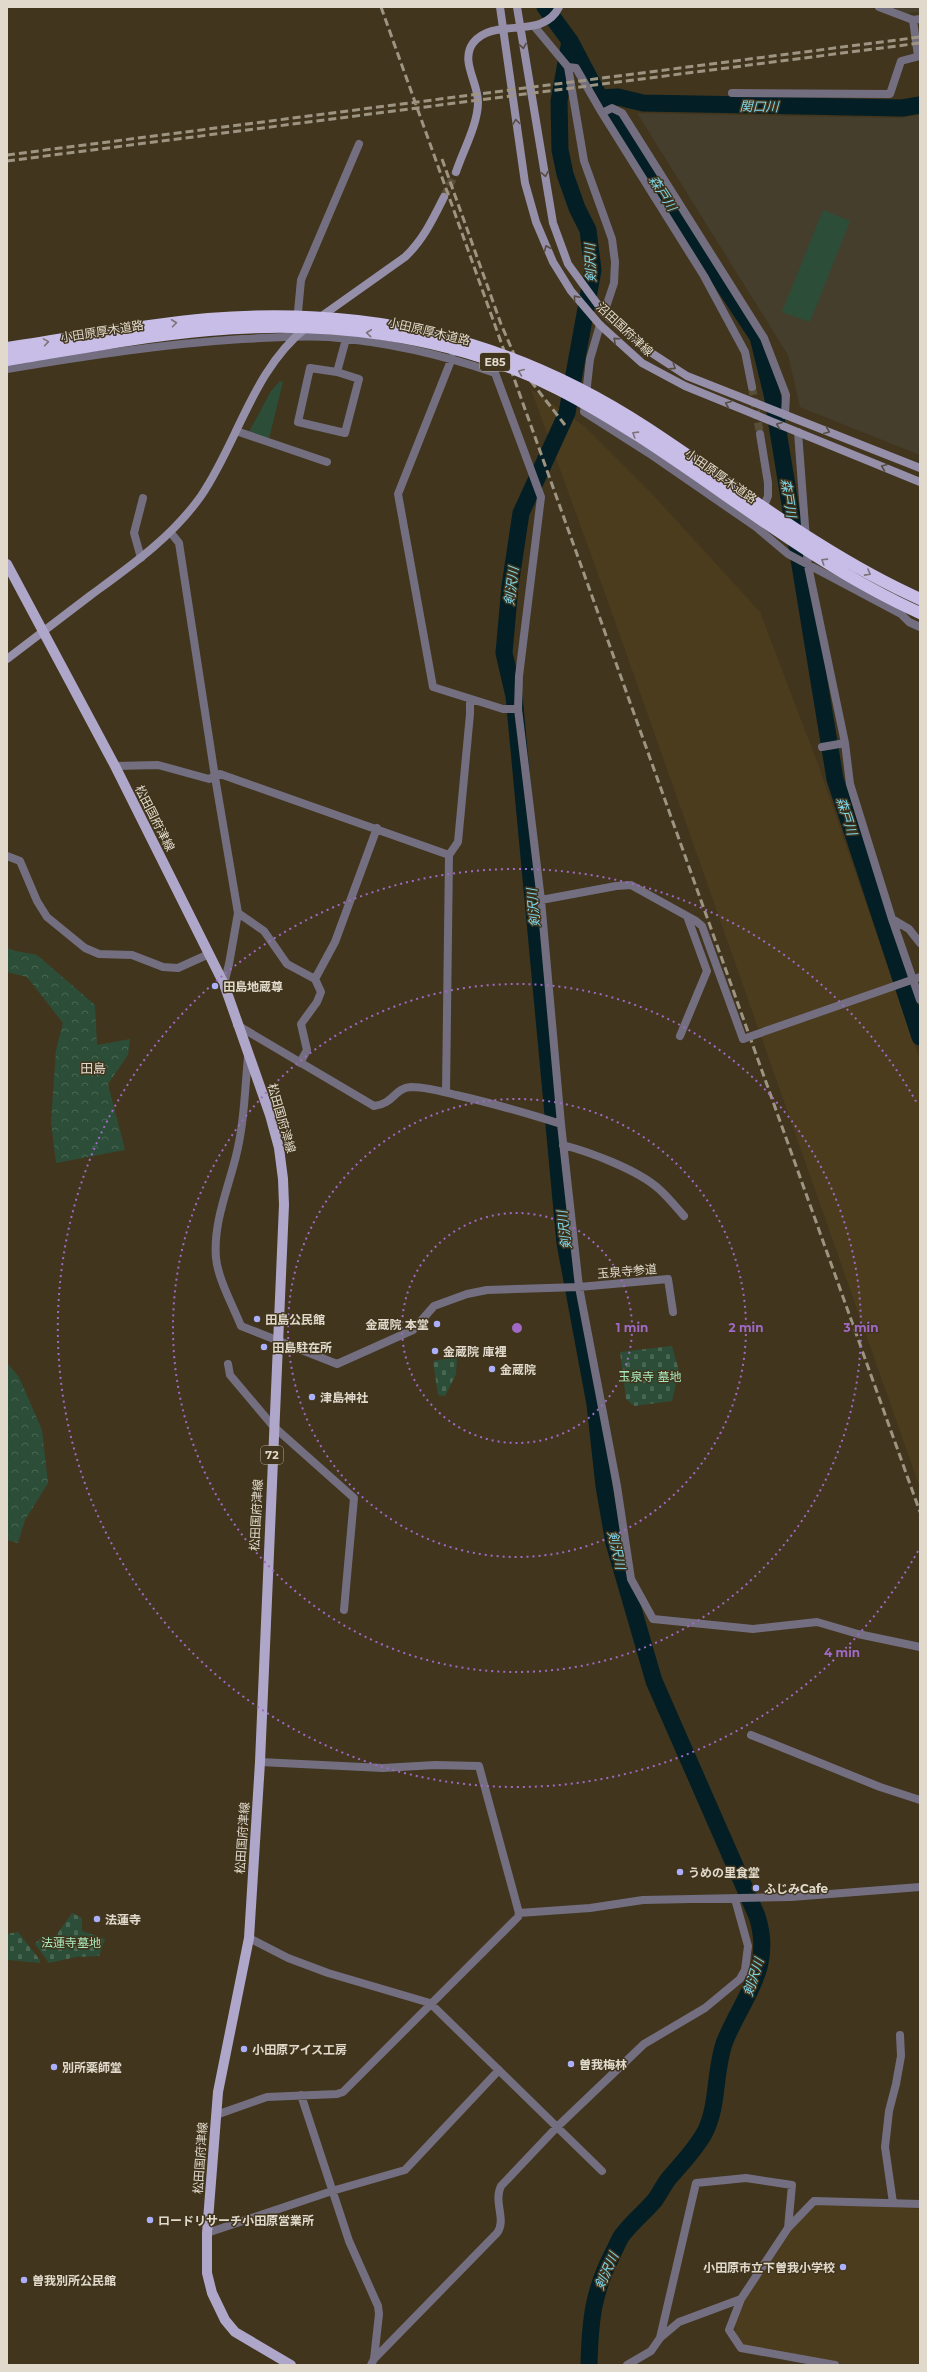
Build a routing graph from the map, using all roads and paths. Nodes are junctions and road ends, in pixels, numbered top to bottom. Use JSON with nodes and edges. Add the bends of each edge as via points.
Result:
{"nodes":[{"id":1,"x":500,"y":7,"type":"edge"},
{"id":2,"x":517,"y":7,"type":"edge"},
{"id":3,"x":879,"y":7,"type":"edge"},
{"id":4,"x":558,"y":8,"type":"edge"},
{"id":5,"x":916,"y":20,"type":"edge"},
{"id":6,"x":534,"y":26,"type":"junction"},
{"id":7,"x":520,"y":27,"type":"junction"},
{"id":8,"x":503,"y":29,"type":"junction"},
{"id":9,"x":919,"y":56,"type":"edge"},
{"id":10,"x":568,"y":67,"type":"junction"},
{"id":11,"x":732,"y":93,"type":"dead end"},
{"id":12,"x":602,"y":113,"type":"junction"},
{"id":13,"x":359,"y":144,"type":"dead end"},
{"id":14,"x":456,"y":172,"type":"tunnel mouth"},
{"id":15,"x":444,"y":197,"type":"tunnel mouth"},
{"id":16,"x":604,"y":313,"type":"junction"},
{"id":17,"x":600,"y":325,"type":"junction"},
{"id":18,"x":296,"y":336,"type":"junction"},
{"id":19,"x":346,"y":339,"type":"junction"},
{"id":20,"x":7,"y":348,"type":"edge"},
{"id":21,"x":452,"y":358,"type":"junction"},
{"id":22,"x":7,"y":360,"type":"edge"},
{"id":23,"x":7,"y":368,"type":"edge"},
{"id":24,"x":337,"y":372,"type":"junction"},
{"id":25,"x":752,"y":387,"type":"tunnel mouth"},
{"id":26,"x":788,"y":416,"type":"junction"},
{"id":27,"x":236,"y":431,"type":"junction"},
{"id":28,"x":796,"y":431,"type":"junction"},
{"id":29,"x":760,"y":434,"type":"tunnel mouth"},
{"id":30,"x":327,"y":462,"type":"dead end"},
{"id":31,"x":920,"y":468,"type":"edge"},
{"id":32,"x":920,"y":482,"type":"edge"},
{"id":33,"x":143,"y":498,"type":"dead end"},
{"id":34,"x":756,"y":527,"type":"junction"},
{"id":35,"x":171,"y":532,"type":"junction"},
{"id":36,"x":141,"y":558,"type":"junction"},
{"id":37,"x":7,"y":564,"type":"edge"},
{"id":38,"x":808,"y":566,"type":"junction"},
{"id":39,"x":920,"y":599,"type":"edge"},
{"id":40,"x":920,"y":613,"type":"edge"},
{"id":41,"x":920,"y":626,"type":"edge"},
{"id":42,"x":43,"y":631,"type":"junction"},
{"id":43,"x":8,"y":658,"type":"edge"},
{"id":44,"x":470,"y":700,"type":"junction"},
{"id":45,"x":517,"y":709,"type":"junction"},
{"id":46,"x":845,"y":743,"type":"junction"},
{"id":47,"x":822,"y":747,"type":"dead end"},
{"id":48,"x":115,"y":766,"type":"junction"},
{"id":49,"x":215,"y":777,"type":"junction"},
{"id":50,"x":377,"y":828,"type":"junction"},
{"id":51,"x":449,"y":855,"type":"junction"},
{"id":52,"x":7,"y":856,"type":"edge"},
{"id":53,"x":541,"y":900,"type":"junction"},
{"id":54,"x":238,"y":913,"type":"junction"},
{"id":55,"x":687,"y":916,"type":"junction"},
{"id":56,"x":892,"y":919,"type":"junction"},
{"id":57,"x":920,"y":943,"type":"edge"},
{"id":58,"x":209,"y":954,"type":"junction"},
{"id":59,"x":920,"y":977,"type":"edge"},
{"id":60,"x":314,"y":979,"type":"junction"},
{"id":61,"x":224,"y":984,"type":"junction"},
{"id":62,"x":920,"y":1000,"type":"edge"},
{"id":63,"x":238,"y":1025,"type":"junction"},
{"id":64,"x":680,"y":1036,"type":"dead end"},
{"id":65,"x":248,"y":1052,"type":"junction"},
{"id":66,"x":300,"y":1063,"type":"junction"},
{"id":67,"x":446,"y":1092,"type":"junction"},
{"id":68,"x":561,"y":1124,"type":"junction"},
{"id":69,"x":563,"y":1145,"type":"junction"},
{"id":70,"x":684,"y":1216,"type":"dead end"},
{"id":71,"x":579,"y":1286,"type":"junction"},
{"id":72,"x":673,"y":1312,"type":"dead end"},
{"id":73,"x":277,"y":1340,"type":"junction"},
{"id":74,"x":228,"y":1364,"type":"dead end"},
{"id":75,"x":273,"y":1426,"type":"junction"},
{"id":76,"x":344,"y":1610,"type":"dead end"},
{"id":77,"x":920,"y":1647,"type":"edge"},
{"id":78,"x":751,"y":1735,"type":"dead end"},
{"id":79,"x":260,"y":1762,"type":"junction"},
{"id":80,"x":920,"y":1800,"type":"edge"},
{"id":81,"x":920,"y":1887,"type":"edge"},
{"id":82,"x":738,"y":1899,"type":"junction"},
{"id":83,"x":519,"y":1913,"type":"junction"},
{"id":84,"x":249,"y":1938,"type":"junction"},
{"id":85,"x":430,"y":2003,"type":"junction"},
{"id":86,"x":900,"y":2036,"type":"dead end"},
{"id":87,"x":499,"y":2070,"type":"junction"},
{"id":88,"x":301,"y":2095,"type":"junction"},
{"id":89,"x":216,"y":2115,"type":"junction"},
{"id":90,"x":556,"y":2128,"type":"junction"},
{"id":91,"x":602,"y":2172,"type":"dead end"},
{"id":92,"x":332,"y":2191,"type":"junction"},
{"id":93,"x":892,"y":2203,"type":"junction"},
{"id":94,"x":920,"y":2204,"type":"edge"},
{"id":95,"x":788,"y":2228,"type":"junction"},
{"id":96,"x":207,"y":2233,"type":"junction"},
{"id":97,"x":741,"y":2299,"type":"junction"},
{"id":98,"x":660,"y":2338,"type":"junction"},
{"id":99,"x":372,"y":2362,"type":"edge"},
{"id":100,"x":291,"y":2365,"type":"edge"},
{"id":101,"x":628,"y":2365,"type":"edge"},
{"id":102,"x":835,"y":2365,"type":"edge"}],
"edges":[{"from":1,"to":8,"type":"main road","name":"沼田国府津線"},
{"from":2,"to":7,"type":"main road","name":"沼田国府津線"},
{"from":3,"to":5,"type":"street"},
{"from":4,"to":6,"type":"main road","via":[[548,20]]},
{"from":5,"to":9,"type":"street"},
{"from":6,"to":7,"type":"main road"},
{"from":6,"to":10,"type":"street"},
{"from":7,"to":8,"type":"main road"},
{"from":7,"to":16,"type":"main road","name":"沼田国府津線","one_way":true,"via":[[553,222],[568,264]]},
{"from":8,"to":14,"type":"main road","via":[[483,33],[470,49],[468,62],[478,103]]},
{"from":17,"to":8,"type":"main road","name":"沼田国府津線","one_way":true,"via":[[565,282],[553,262],[536,222],[525,183]]},
{"from":9,"to":11,"type":"street","via":[[901,61],[890,94]]},
{"from":10,"to":12,"type":"street","via":[[576,68]]},
{"from":10,"to":16,"type":"street","via":[[584,161],[612,239],[614,283]]},
{"from":12,"to":25,"type":"street","via":[[704,276],[745,352]]},
{"from":12,"to":26,"type":"street","via":[[612,108],[622,113],[764,338],[786,395]]},
{"from":13,"to":18,"type":"street","via":[[301,280]]},
{"from":15,"to":18,"type":"main road","via":[[417,246]]},
{"from":16,"to":26,"type":"main road","name":"沼田国府津線","one_way":true,"via":[[644,348],[687,376]]},
{"from":28,"to":17,"type":"main road","name":"沼田国府津線","one_way":true,"via":[[685,386],[642,363]]},
{"from":17,"to":34,"type":"street","via":[[590,359],[584,412]]},
{"from":18,"to":19,"type":"street"},
{"from":18,"to":23,"type":"street","via":[[189,342]]},
{"from":18,"to":27,"type":"main road","via":[[262,382]]},
{"from":19,"to":21,"type":"street"},
{"from":19,"to":24,"type":"street"},
{"from":20,"to":39,"type":"highway","name":"小田原厚木道路","number":"E85","one_way":true,"bridge":true,"via":[[208,319],[276,317],[338,318],[380,323],[464,341],[550,373],[597,397],[849,563]]},
{"from":21,"to":44,"type":"street","via":[[398,494],[433,687]]},
{"from":21,"to":45,"type":"street","via":[[495,373],[541,497]]},
{"from":40,"to":22,"type":"highway","name":"小田原厚木道路","number":"E85","one_way":true,"bridge":true,"via":[[890,600],[843,573],[591,406],[546,383],[462,352],[385,335],[335,329],[275,327],[174,334]]},
{"from":24,"to":24,"type":"street","via":[[359,379],[346,433],[298,422],[310,368]]},
{"from":26,"to":31,"type":"main road","name":"沼田国府津線","one_way":true},
{"from":27,"to":30,"type":"street"},
{"from":27,"to":35,"type":"main road","via":[[201,496]]},
{"from":32,"to":28,"type":"main road","name":"沼田国府津線","one_way":true},
{"from":28,"to":38,"type":"street"},
{"from":29,"to":34,"type":"street","via":[[768,496]]},
{"from":33,"to":36,"type":"street","via":[[134,533]]},
{"from":34,"to":38,"type":"street","via":[[788,554]]},
{"from":35,"to":36,"type":"main road"},
{"from":35,"to":49,"type":"street","via":[[179,543]]},
{"from":36,"to":42,"type":"main road"},
{"from":37,"to":42,"type":"main road","name":"松田国府津線","number":"72"},
{"from":38,"to":41,"type":"street","via":[[901,614],[908,622]]},
{"from":38,"to":46,"type":"street"},
{"from":42,"to":43,"type":"main road"},
{"from":42,"to":48,"type":"main road","name":"松田国府津線","number":"72"},
{"from":44,"to":45,"type":"street","via":[[503,709]]},
{"from":44,"to":51,"type":"street","via":[[458,842]]},
{"from":45,"to":53,"type":"street"},
{"from":46,"to":47,"type":"street"},
{"from":46,"to":56,"type":"street","via":[[850,784]]},
{"from":48,"to":49,"type":"street","via":[[158,765],[209,780]]},
{"from":48,"to":58,"type":"main road","name":"松田国府津線","number":"72"},
{"from":49,"to":50,"type":"street","via":[[220,774]]},
{"from":49,"to":54,"type":"street"},
{"from":50,"to":51,"type":"street"},
{"from":50,"to":60,"type":"street","via":[[335,942]]},
{"from":51,"to":67,"type":"street"},
{"from":52,"to":58,"type":"street","via":[[20,861],[47,917],[84,948],[98,954],[132,955],[170,968],[178,968]]},
{"from":53,"to":55,"type":"street","via":[[631,885]]},
{"from":53,"to":68,"type":"street"},
{"from":54,"to":60,"type":"street","via":[[264,931],[287,964]]},
{"from":54,"to":61,"type":"street"},
{"from":55,"to":59,"type":"street","bridge":true,"via":[[702,926],[743,1039]]},
{"from":55,"to":64,"type":"street","via":[[707,971]]},
{"from":56,"to":57,"type":"street","via":[[909,929]]},
{"from":56,"to":62,"type":"street"},
{"from":58,"to":61,"type":"main road","name":"松田国府津線","number":"72"},
{"from":60,"to":66,"type":"street","via":[[320,992],[317,1002],[301,1024],[307,1050]]},
{"from":61,"to":63,"type":"main road","name":"松田国府津線","number":"72"},
{"from":63,"to":65,"type":"main road","name":"松田国府津線","number":"72"},
{"from":63,"to":66,"type":"street"},
{"from":65,"to":73,"type":"main road","name":"松田国府津線","number":"72","via":[[279,1148],[283,1179]]},
{"from":65,"to":73,"type":"street","via":[[242,1127],[219,1216],[216,1255],[218,1268],[241,1326]]},
{"from":66,"to":67,"type":"street","via":[[374,1106],[385,1105],[399,1091],[409,1087]]},
{"from":67,"to":68,"type":"street","via":[[491,1102]]},
{"from":68,"to":69,"type":"street"},
{"from":69,"to":70,"type":"street","via":[[631,1171],[658,1188]]},
{"from":69,"to":71,"type":"street"},
{"from":71,"to":72,"type":"street","name":"玉泉寺参道","via":[[668,1279]]},
{"from":71,"to":73,"type":"street","via":[[487,1290],[467,1294],[434,1306],[414,1330],[337,1364]]},
{"from":71,"to":77,"type":"street","via":[[617,1486],[631,1579],[653,1619],[753,1629],[817,1622]]},
{"from":73,"to":75,"type":"main road","name":"松田国府津線","number":"72"},
{"from":74,"to":75,"type":"street","via":[[230,1375]]},
{"from":75,"to":76,"type":"street","via":[[354,1498]]},
{"from":75,"to":79,"type":"main road","name":"松田国府津線","number":"72"},
{"from":78,"to":80,"type":"street","via":[[880,1787]]},
{"from":79,"to":83,"type":"street","via":[[383,1768],[479,1766]]},
{"from":79,"to":84,"type":"main road","name":"松田国府津線","number":"72"},
{"from":81,"to":82,"type":"street"},
{"from":82,"to":83,"type":"street","via":[[643,1900],[590,1908]]},
{"from":82,"to":90,"type":"street","via":[[748,1946],[740,1979],[705,2008],[644,2044]]},
{"from":83,"to":85,"type":"street","via":[[518,1917]]},
{"from":84,"to":85,"type":"street","via":[[288,1958],[328,1973]]},
{"from":84,"to":89,"type":"main road","name":"松田国府津線","number":"72"},
{"from":85,"to":87,"type":"street"},
{"from":85,"to":88,"type":"street","via":[[343,2092]]},
{"from":86,"to":93,"type":"street","via":[[900,2056],[896,2084],[888,2110],[885,2147]]},
{"from":87,"to":90,"type":"street"},
{"from":87,"to":92,"type":"street","via":[[405,2170]]},
{"from":88,"to":89,"type":"street","via":[[267,2097]]},
{"from":88,"to":92,"type":"street"},
{"from":89,"to":96,"type":"main road","name":"松田国府津線","number":"72"},
{"from":90,"to":91,"type":"street"},
{"from":90,"to":99,"type":"street","via":[[499,2191],[497,2198],[501,2226],[497,2234]]},
{"from":92,"to":96,"type":"street"},
{"from":92,"to":99,"type":"street","via":[[355,2254],[378,2306]]},
{"from":93,"to":94,"type":"street"},
{"from":93,"to":95,"type":"street","via":[[814,2201]]},
{"from":95,"to":97,"type":"street"},
{"from":95,"to":98,"type":"street","via":[[792,2185],[746,2178],[696,2183]]},
{"from":96,"to":100,"type":"main road","name":"松田国府津線","number":"72","via":[[207,2273],[212,2293],[225,2320],[235,2332]]},
{"from":97,"to":98,"type":"street","via":[[679,2322]]},
{"from":97,"to":102,"type":"street","via":[[729,2330],[741,2348]]},
{"from":98,"to":101,"type":"street","via":[[651,2351]]}]}
